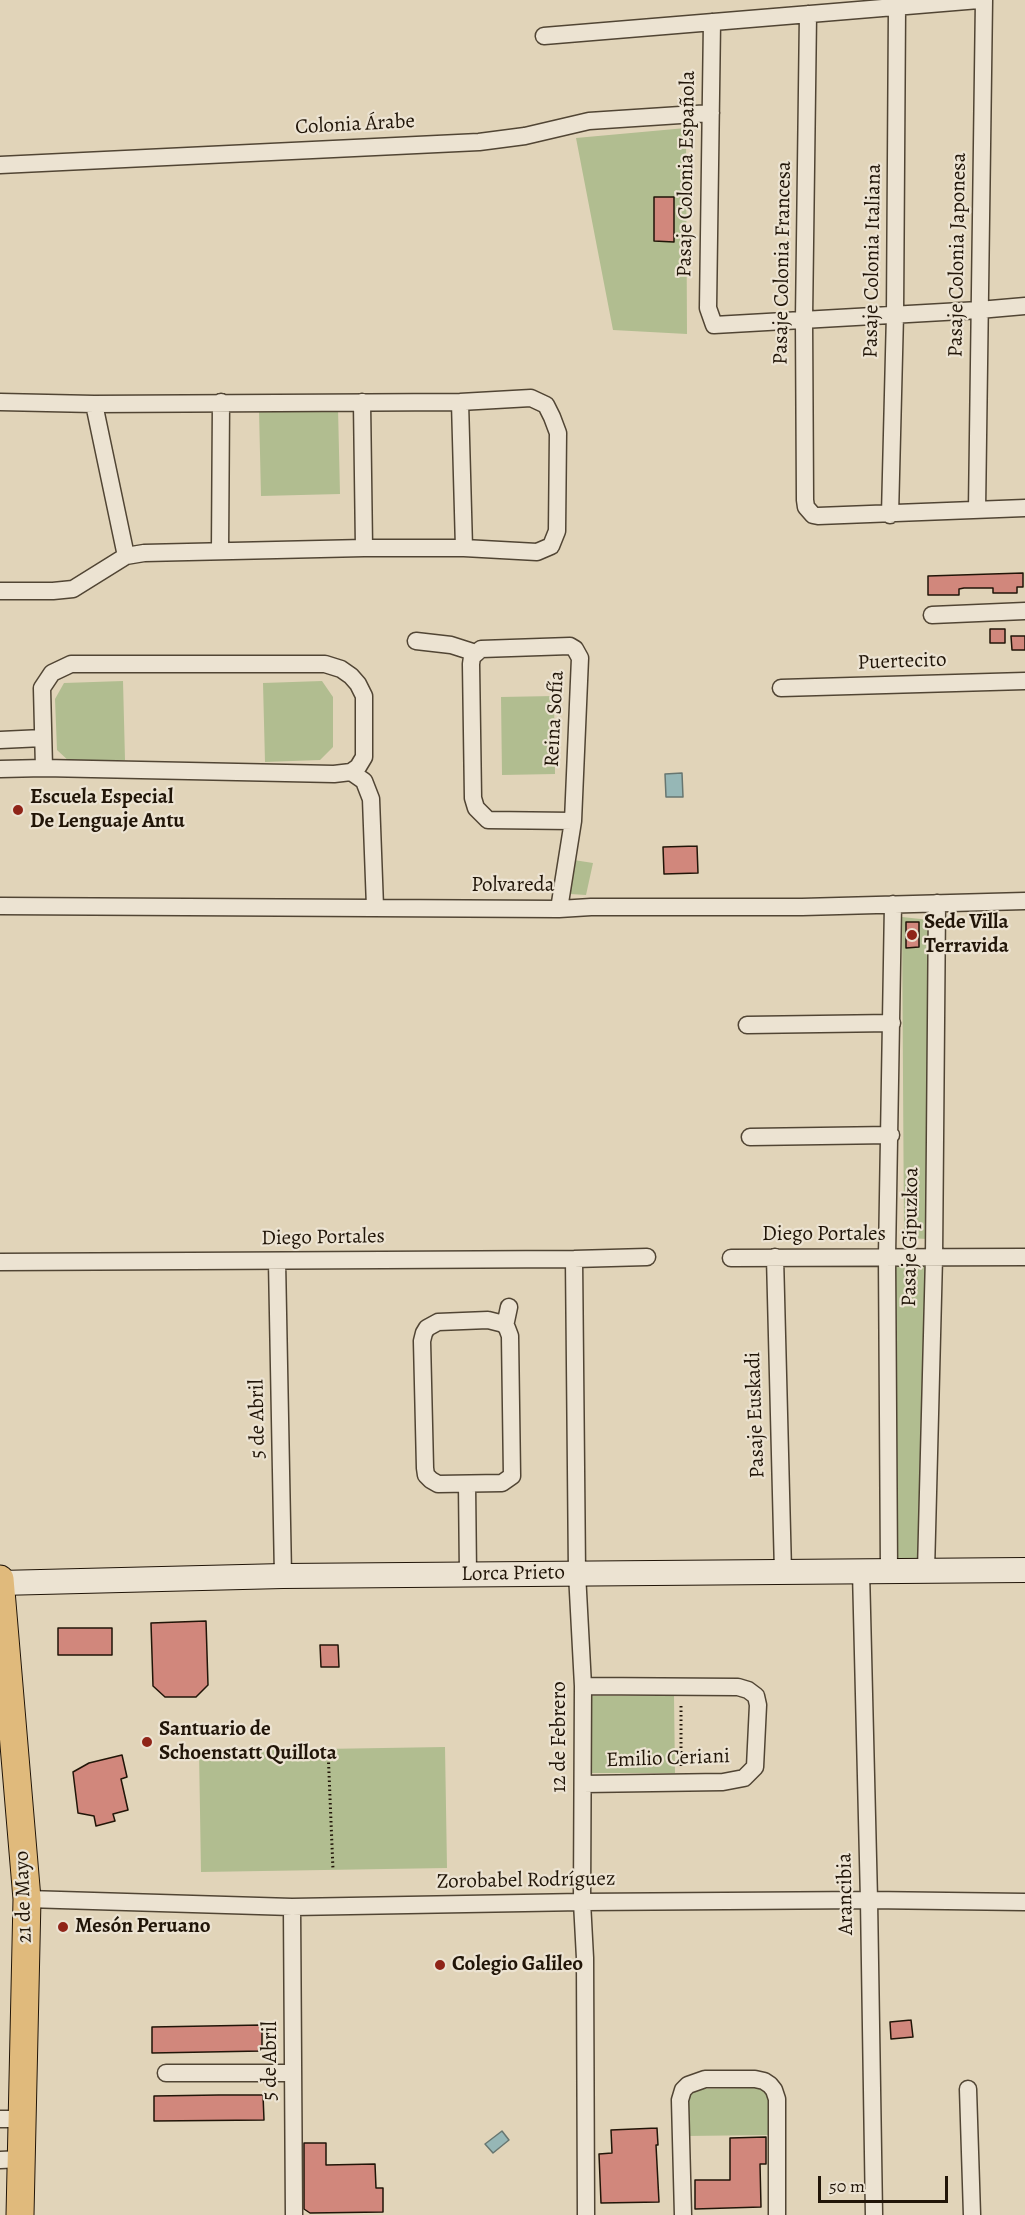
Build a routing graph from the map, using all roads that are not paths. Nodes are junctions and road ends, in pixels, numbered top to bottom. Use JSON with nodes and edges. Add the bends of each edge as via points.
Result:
{"nodes":[{"id":1,"x":979,"y":0,"type":"edge"},
{"id":2,"x":984,"y":0,"type":"edge"},
{"id":3,"x":897,"y":8,"type":"junction"},
{"id":4,"x":808,"y":14,"type":"junction"},
{"id":5,"x":712,"y":22,"type":"junction"},
{"id":6,"x":544,"y":36,"type":"dead end"},
{"id":7,"x":711,"y":113,"type":"junction"},
{"id":8,"x":0,"y":165,"type":"edge"},
{"id":9,"x":1025,"y":306,"type":"edge"},
{"id":10,"x":979,"y":310,"type":"junction"},
{"id":11,"x":896,"y":314,"type":"junction"},
{"id":12,"x":804,"y":319,"type":"junction"},
{"id":13,"x":0,"y":402,"type":"edge"},
{"id":14,"x":220,"y":402,"type":"junction"},
{"id":15,"x":362,"y":402,"type":"junction"},
{"id":16,"x":460,"y":402,"type":"junction"},
{"id":17,"x":94,"y":404,"type":"junction"},
{"id":18,"x":1025,"y":508,"type":"edge"},
{"id":19,"x":976,"y":510,"type":"junction"},
{"id":20,"x":890,"y":515,"type":"junction"},
{"id":21,"x":364,"y":548,"type":"junction"},
{"id":22,"x":464,"y":548,"type":"junction"},
{"id":23,"x":220,"y":551,"type":"junction"},
{"id":24,"x":126,"y":556,"type":"junction"},
{"id":25,"x":0,"y":591,"type":"edge"},
{"id":26,"x":1025,"y":611,"type":"edge"},
{"id":27,"x":932,"y":615,"type":"dead end"},
{"id":28,"x":416,"y":641,"type":"dead end"},
{"id":29,"x":476,"y":653,"type":"junction"},
{"id":30,"x":1025,"y":681,"type":"edge"},
{"id":31,"x":781,"y":688,"type":"dead end"},
{"id":32,"x":43,"y":738,"type":"junction"},
{"id":33,"x":0,"y":740,"type":"edge"},
{"id":34,"x":44,"y":768,"type":"junction"},
{"id":35,"x":0,"y":769,"type":"edge"},
{"id":36,"x":351,"y":772,"type":"junction"},
{"id":37,"x":573,"y":821,"type":"junction"},
{"id":38,"x":1025,"y":901,"type":"edge"},
{"id":39,"x":937,"y":903,"type":"junction"},
{"id":40,"x":893,"y":904,"type":"junction"},
{"id":41,"x":0,"y":906,"type":"edge"},
{"id":42,"x":375,"y":907,"type":"junction"},
{"id":43,"x":559,"y":909,"type":"junction"},
{"id":44,"x":892,"y":1023,"type":"junction"},
{"id":45,"x":747,"y":1025,"type":"dead end"},
{"id":46,"x":891,"y":1135,"type":"junction"},
{"id":47,"x":750,"y":1137,"type":"dead end"},
{"id":48,"x":887,"y":1256,"type":"junction"},
{"id":49,"x":647,"y":1257,"type":"dead end"},
{"id":50,"x":775,"y":1257,"type":"junction"},
{"id":51,"x":934,"y":1257,"type":"junction"},
{"id":52,"x":1025,"y":1257,"type":"edge"},
{"id":53,"x":731,"y":1258,"type":"dead end"},
{"id":54,"x":574,"y":1259,"type":"junction"},
{"id":55,"x":277,"y":1261,"type":"junction"},
{"id":56,"x":0,"y":1262,"type":"edge"},
{"id":57,"x":509,"y":1307,"type":"dead end"},
{"id":58,"x":506,"y":1326,"type":"junction"},
{"id":59,"x":467,"y":1484,"type":"junction"},
{"id":60,"x":1025,"y":1570,"type":"edge"},
{"id":61,"x":861,"y":1571,"type":"junction"},
{"id":62,"x":889,"y":1571,"type":"junction"},
{"id":63,"x":926,"y":1571,"type":"junction"},
{"id":64,"x":783,"y":1572,"type":"junction"},
{"id":65,"x":577,"y":1573,"type":"junction"},
{"id":66,"x":468,"y":1575,"type":"junction"},
{"id":67,"x":284,"y":1576,"type":"junction"},
{"id":68,"x":0,"y":1581,"type":"edge"},
{"id":69,"x":583,"y":1686,"type":"junction"},
{"id":70,"x":583,"y":1784,"type":"junction"},
{"id":71,"x":27,"y":1899,"type":"junction"},
{"id":72,"x":869,"y":1900,"type":"junction"},
{"id":73,"x":582,"y":1902,"type":"junction"},
{"id":74,"x":1025,"y":1902,"type":"edge"},
{"id":75,"x":292,"y":1907,"type":"junction"},
{"id":76,"x":165,"y":2073,"type":"dead end"},
{"id":77,"x":293,"y":2073,"type":"junction"},
{"id":78,"x":968,"y":2089,"type":"dead end"},
{"id":79,"x":12,"y":2119,"type":"edge"},
{"id":80,"x":11,"y":2160,"type":"edge"},
{"id":81,"x":20,"y":2215,"type":"edge"},
{"id":82,"x":294,"y":2215,"type":"edge"},
{"id":83,"x":586,"y":2215,"type":"edge"},
{"id":84,"x":683,"y":2215,"type":"edge"},
{"id":85,"x":777,"y":2215,"type":"edge"},
{"id":86,"x":874,"y":2215,"type":"edge"},
{"id":87,"x":972,"y":2215,"type":"edge"}],
"edges":[{"from":1,"to":3,"type":"street"},
{"from":2,"to":10,"type":"street","name":"Pasaje Colonia Japonesa"},
{"from":3,"to":4,"type":"street"},
{"from":3,"to":11,"type":"street","name":"Pasaje Colonia Italiana"},
{"from":4,"to":5,"type":"street"},
{"from":4,"to":12,"type":"street","name":"Pasaje Colonia Francesa"},
{"from":5,"to":6,"type":"street"},
{"from":5,"to":7,"type":"street","name":"Pasaje Colonia Española"},
{"from":7,"to":8,"type":"street","name":"Colonia Árabe","via":[[589,121],[480,142]]},
{"from":7,"to":12,"type":"street","name":"Pasaje Colonia Española","via":[[708,308],[714,325]]},
{"from":9,"to":10,"type":"street"},
{"from":10,"to":11,"type":"street"},
{"from":10,"to":19,"type":"street","name":"Pasaje Colonia Japonesa"},
{"from":11,"to":12,"type":"street"},
{"from":11,"to":20,"type":"street","name":"Pasaje Colonia Italiana"},
{"from":12,"to":20,"type":"street","name":"Pasaje Colonia Francesa","via":[[804,500],[809,512],[818,516]]},
{"from":13,"to":17,"type":"street"},
{"from":14,"to":15,"type":"street"},
{"from":14,"to":17,"type":"street"},
{"from":14,"to":23,"type":"street"},
{"from":15,"to":16,"type":"street"},
{"from":15,"to":21,"type":"street"},
{"from":16,"to":22,"type":"street"},
{"from":16,"to":22,"type":"street","via":[[531,398],[546,405],[558,433],[557,531],[551,546],[537,552]]},
{"from":17,"to":24,"type":"street"},
{"from":18,"to":19,"type":"street"},
{"from":19,"to":20,"type":"street"},
{"from":21,"to":22,"type":"street"},
{"from":21,"to":23,"type":"street"},
{"from":23,"to":24,"type":"street"},
{"from":24,"to":25,"type":"street","via":[[73,589]]},
{"from":26,"to":27,"type":"street"},
{"from":28,"to":29,"type":"street","name":"Reina Sofía"},
{"from":29,"to":37,"type":"street","via":[[471,664],[476,808],[488,820]]},
{"from":29,"to":37,"type":"street","name":"Reina Sofía","via":[[488,647],[570,646],[578,653],[581,662]]},
{"from":30,"to":31,"type":"street","name":"Puertecito"},
{"from":32,"to":33,"type":"street"},
{"from":32,"to":34,"type":"street"},
{"from":32,"to":36,"type":"street","via":[[42,688],[52,673],[71,664],[326,664],[351,676],[364,696],[364,758]]},
{"from":34,"to":35,"type":"street"},
{"from":34,"to":36,"type":"street"},
{"from":36,"to":42,"type":"street","via":[[364,781],[371,799]]},
{"from":37,"to":43,"type":"street","name":"Reina Sofía"},
{"from":38,"to":39,"type":"street","name":"Polvareda"},
{"from":39,"to":40,"type":"street","name":"Polvareda"},
{"from":39,"to":51,"type":"street","name":"Pasaje Gipuzkoa"},
{"from":40,"to":43,"type":"street","name":"Polvareda"},
{"from":40,"to":44,"type":"street","name":"Pasaje Gipuzkoa"},
{"from":41,"to":42,"type":"street","name":"Polvareda"},
{"from":42,"to":43,"type":"street","name":"Polvareda"},
{"from":44,"to":45,"type":"street"},
{"from":44,"to":46,"type":"street","name":"Pasaje Gipuzkoa"},
{"from":46,"to":47,"type":"street"},
{"from":46,"to":48,"type":"street","name":"Pasaje Gipuzkoa"},
{"from":48,"to":50,"type":"street","name":"Diego Portales"},
{"from":48,"to":51,"type":"street","name":"Diego Portales"},
{"from":48,"to":62,"type":"street","name":"Pasaje Gipuzkoa"},
{"from":49,"to":54,"type":"street","name":"Diego Portales"},
{"from":50,"to":53,"type":"street","name":"Diego Portales"},
{"from":50,"to":64,"type":"street","name":"Pasaje Euskadi"},
{"from":51,"to":52,"type":"street","name":"Diego Portales"},
{"from":51,"to":63,"type":"street","name":"Pasaje Gipuzkoa"},
{"from":54,"to":55,"type":"street","name":"Diego Portales"},
{"from":54,"to":65,"type":"street","name":"12 de Febrero"},
{"from":55,"to":56,"type":"street","name":"Diego Portales"},
{"from":55,"to":67,"type":"street","name":"5 de Abril"},
{"from":57,"to":58,"type":"street"},
{"from":58,"to":59,"type":"street","via":[[510,1336],[512,1476],[502,1483]]},
{"from":58,"to":59,"type":"street","via":[[488,1320],[438,1322],[427,1328],[422,1341],[426,1475],[438,1484]]},
{"from":59,"to":66,"type":"street"},
{"from":60,"to":63,"type":"main road","name":"Lorca Prieto"},
{"from":61,"to":62,"type":"main road","name":"Lorca Prieto"},
{"from":61,"to":64,"type":"main road","name":"Lorca Prieto"},
{"from":61,"to":72,"type":"street","name":"Arancibia"},
{"from":62,"to":63,"type":"main road","name":"Lorca Prieto"},
{"from":64,"to":65,"type":"main road","name":"Lorca Prieto"},
{"from":65,"to":66,"type":"main road","name":"Lorca Prieto"},
{"from":65,"to":69,"type":"street","name":"12 de Febrero"},
{"from":66,"to":67,"type":"main road","name":"Lorca Prieto"},
{"from":67,"to":68,"type":"main road","name":"Lorca Prieto"},
{"from":68,"to":71,"type":"main road","name":"21 de Mayo"},
{"from":69,"to":70,"type":"street","name":"12 de Febrero"},
{"from":69,"to":70,"type":"street","name":"Emilio Ceriani","via":[[738,1687],[756,1696],[758,1705],[756,1760],[744,1778]]},
{"from":70,"to":73,"type":"street","name":"12 de Febrero"},
{"from":71,"to":75,"type":"street","name":"Zorobabel Rodríguez"},
{"from":71,"to":79,"type":"main road","name":"21 de Mayo"},
{"from":72,"to":73,"type":"street","name":"Zorobabel Rodríguez"},
{"from":72,"to":74,"type":"street","name":"Zorobabel Rodríguez"},
{"from":72,"to":86,"type":"street","name":"Arancibia"},
{"from":73,"to":75,"type":"street","name":"Zorobabel Rodríguez"},
{"from":73,"to":83,"type":"street","name":"12 de Febrero"},
{"from":75,"to":77,"type":"street","name":"5 de Abril"},
{"from":76,"to":77,"type":"street"},
{"from":77,"to":82,"type":"street","name":"5 de Abril"},
{"from":78,"to":87,"type":"street"},
{"from":79,"to":80,"type":"main road","name":"21 de Mayo"},
{"from":80,"to":81,"type":"main road","name":"21 de Mayo"},
{"from":84,"to":85,"type":"street","via":[[683,2090],[705,2079],[755,2079],[770,2085],[777,2099]]}]}
